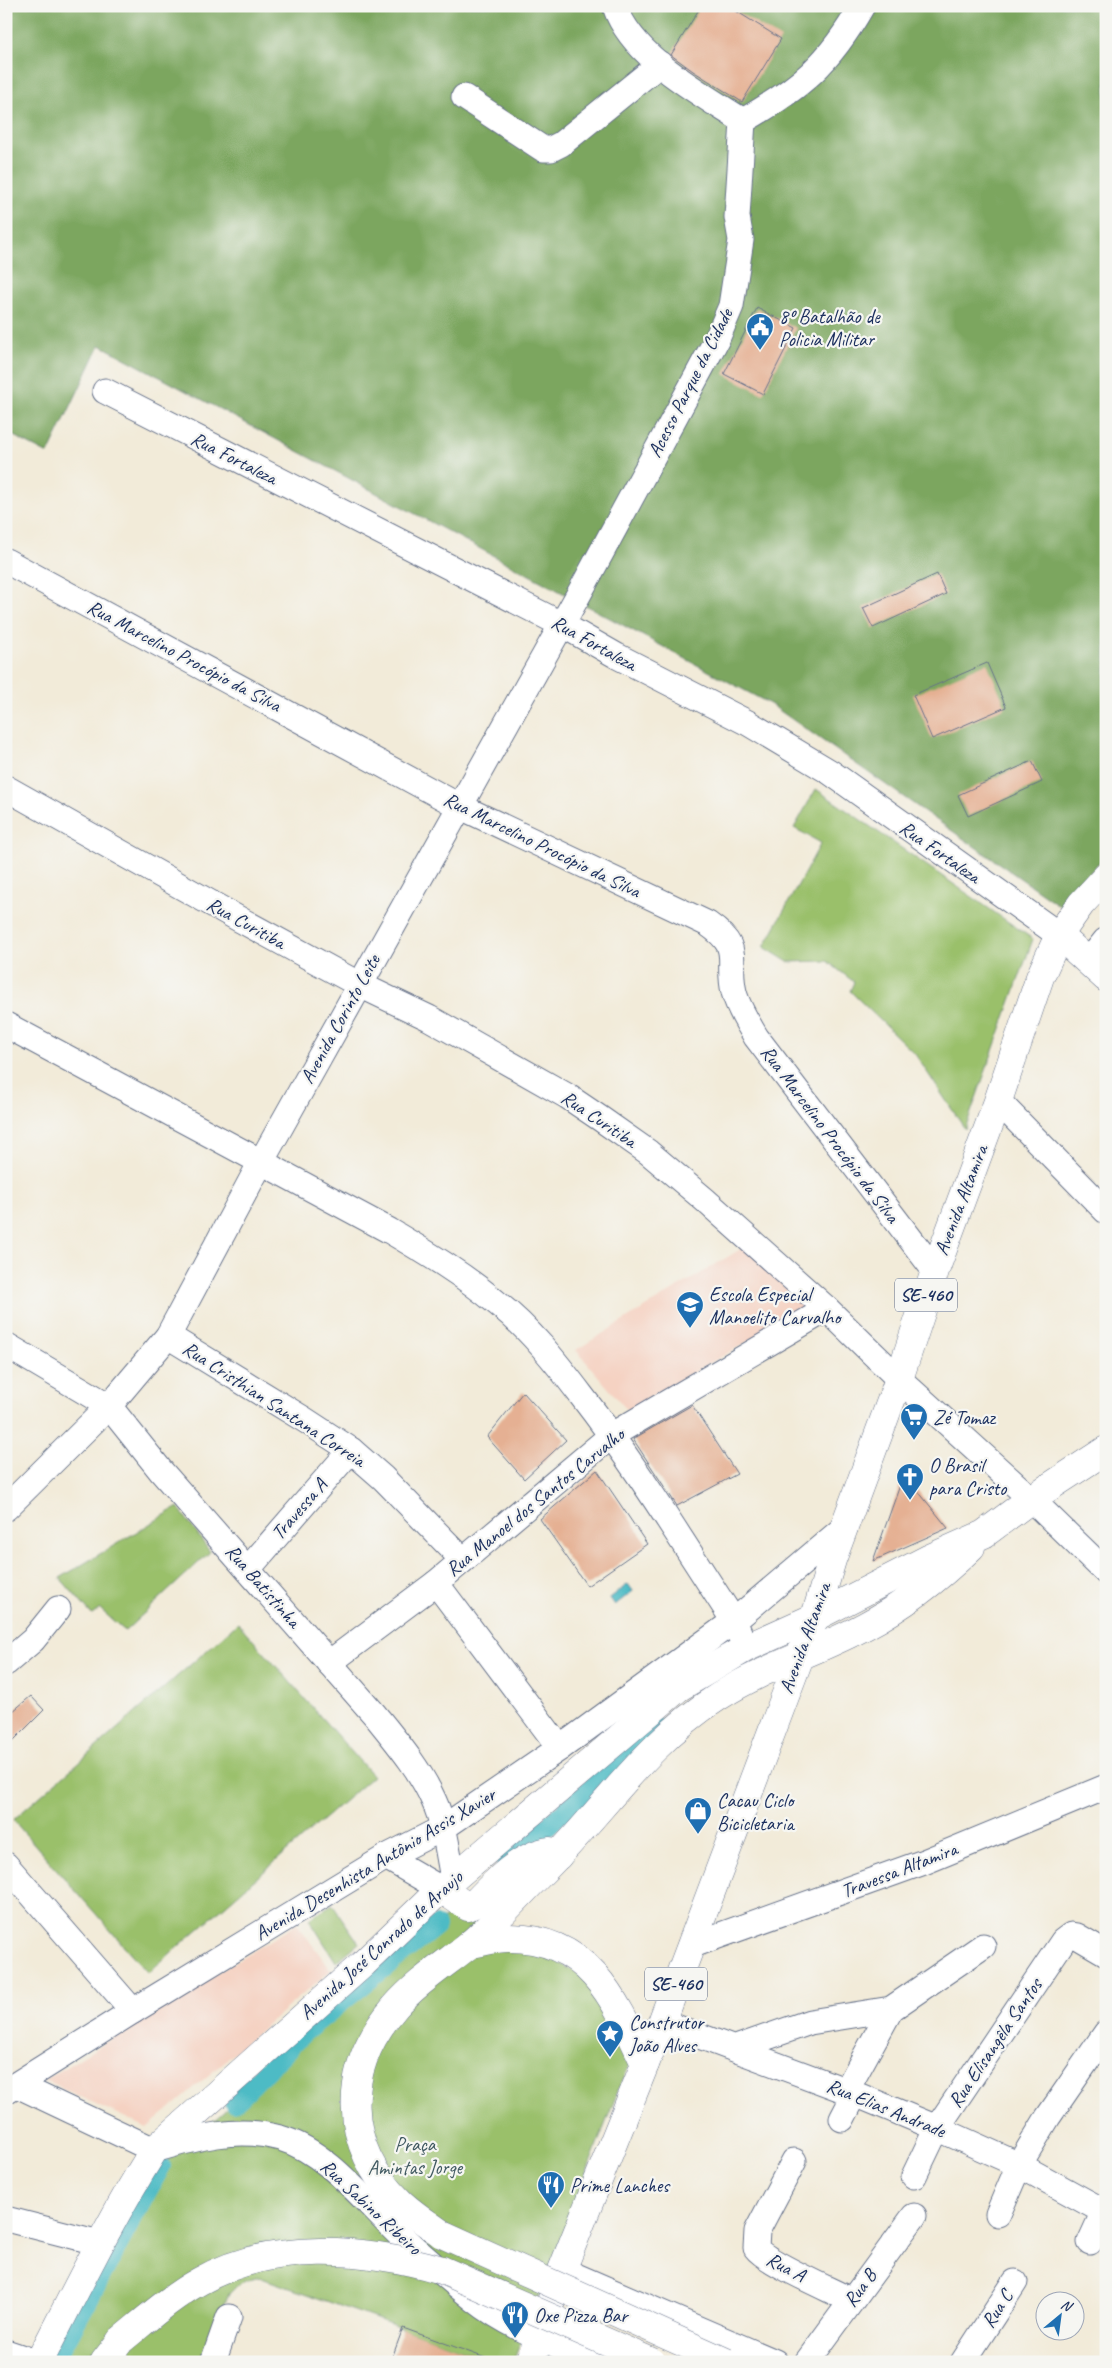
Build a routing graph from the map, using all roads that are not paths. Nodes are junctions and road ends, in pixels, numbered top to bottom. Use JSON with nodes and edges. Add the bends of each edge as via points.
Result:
{"nodes":[{"id":1,"x":615,"y":6,"type":"edge"},
{"id":2,"x":862,"y":6,"type":"edge"},
{"id":3,"x":660,"y":64,"type":"junction"},
{"id":4,"x":464,"y":97,"type":"dead end"},
{"id":5,"x":743,"y":121,"type":"junction"},
{"id":6,"x":105,"y":391,"type":"dead end"},
{"id":7,"x":6,"y":560,"type":"edge"},
{"id":8,"x":561,"y":624,"type":"junction"},
{"id":9,"x":6,"y":788,"type":"edge"},
{"id":10,"x":458,"y":806,"type":"junction"},
{"id":11,"x":1106,"y":877,"type":"edge"},
{"id":12,"x":1059,"y":935,"type":"junction"},
{"id":13,"x":1100,"y":960,"type":"edge"},
{"id":14,"x":360,"y":985,"type":"junction"},
{"id":15,"x":6,"y":1024,"type":"edge"},
{"id":16,"x":998,"y":1101,"type":"junction"},
{"id":17,"x":261,"y":1162,"type":"junction"},
{"id":18,"x":1106,"y":1211,"type":"edge"},
{"id":19,"x":935,"y":1271,"type":"junction"},
{"id":20,"x":827,"y":1309,"type":"junction"},
{"id":21,"x":168,"y":1336,"type":"junction"},
{"id":22,"x":6,"y":1345,"type":"edge"},
{"id":23,"x":899,"y":1379,"type":"junction"},
{"id":24,"x":108,"y":1406,"type":"junction"},
{"id":25,"x":612,"y":1435,"type":"junction"},
{"id":26,"x":351,"y":1450,"type":"junction"},
{"id":27,"x":1106,"y":1450,"type":"edge"},
{"id":28,"x":1031,"y":1499,"type":"junction"},
{"id":29,"x":6,"y":1508,"type":"edge"},
{"id":30,"x":846,"y":1527,"type":"junction"},
{"id":31,"x":984,"y":1534,"type":"junction"},
{"id":32,"x":463,"y":1560,"type":"junction"},
{"id":33,"x":248,"y":1569,"type":"junction"},
{"id":34,"x":1106,"y":1572,"type":"edge"},
{"id":35,"x":436,"y":1583,"type":"junction"},
{"id":36,"x":58,"y":1609,"type":"dead end"},
{"id":37,"x":815,"y":1617,"type":"junction"},
{"id":38,"x":734,"y":1621,"type":"junction"},
{"id":39,"x":746,"y":1648,"type":"junction"},
{"id":40,"x":798,"y":1657,"type":"junction"},
{"id":41,"x":6,"y":1663,"type":"edge"},
{"id":42,"x":330,"y":1663,"type":"junction"},
{"id":43,"x":560,"y":1748,"type":"junction"},
{"id":44,"x":1106,"y":1787,"type":"edge"},
{"id":45,"x":443,"y":1828,"type":"junction"},
{"id":46,"x":558,"y":1856,"type":"junction"},
{"id":47,"x":386,"y":1857,"type":"junction"},
{"id":48,"x":6,"y":1865,"type":"edge"},
{"id":49,"x":447,"y":1884,"type":"junction"},
{"id":50,"x":470,"y":1944,"type":"junction"},
{"id":51,"x":690,"y":1946,"type":"junction"},
{"id":52,"x":983,"y":1946,"type":"dead end"},
{"id":53,"x":1106,"y":1953,"type":"edge"},
{"id":54,"x":891,"y":2009,"type":"junction"},
{"id":55,"x":133,"y":2011,"type":"junction"},
{"id":56,"x":662,"y":2022,"type":"junction"},
{"id":57,"x":1106,"y":2032,"type":"edge"},
{"id":58,"x":736,"y":2048,"type":"junction"},
{"id":59,"x":645,"y":2064,"type":"junction"},
{"id":60,"x":11,"y":2088,"type":"edge"},
{"id":61,"x":851,"y":2092,"type":"junction"},
{"id":62,"x":842,"y":2119,"type":"dead end"},
{"id":63,"x":937,"y":2128,"type":"junction"},
{"id":64,"x":154,"y":2150,"type":"junction"},
{"id":65,"x":794,"y":2161,"type":"dead end"},
{"id":66,"x":1019,"y":2165,"type":"junction"},
{"id":67,"x":914,"y":2176,"type":"dead end"},
{"id":68,"x":1105,"y":2209,"type":"edge"},
{"id":69,"x":998,"y":2214,"type":"dead end"},
{"id":70,"x":914,"y":2216,"type":"dead end"},
{"id":71,"x":6,"y":2219,"type":"edge"},
{"id":72,"x":1090,"y":2242,"type":"dead end"},
{"id":73,"x":100,"y":2244,"type":"junction"},
{"id":74,"x":562,"y":2270,"type":"junction"},
{"id":75,"x":1015,"y":2282,"type":"dead end"},
{"id":76,"x":850,"y":2300,"type":"junction"},
{"id":77,"x":229,"y":2317,"type":"dead end"},
{"id":78,"x":534,"y":2349,"type":"edge"},
{"id":79,"x":6,"y":2352,"type":"edge"},
{"id":80,"x":37,"y":2362,"type":"edge"},
{"id":81,"x":104,"y":2362,"type":"edge"},
{"id":82,"x":213,"y":2362,"type":"edge"},
{"id":83,"x":596,"y":2362,"type":"edge"},
{"id":84,"x":652,"y":2362,"type":"edge"},
{"id":85,"x":726,"y":2362,"type":"edge"},
{"id":86,"x":775,"y":2362,"type":"edge"},
{"id":87,"x":807,"y":2362,"type":"edge"},
{"id":88,"x":963,"y":2362,"type":"edge"}],
"edges":[{"from":1,"to":3,"type":"street","via":[[632,38]]},
{"from":2,"to":5,"type":"street","via":[[818,69]]},
{"from":3,"to":4,"type":"street","via":[[551,149],[543,149]]},
{"from":3,"to":5,"type":"street"},
{"from":5,"to":8,"type":"street","name":"Acesso Parque da Cidade","via":[[737,217],[741,240],[731,306],[717,339]]},
{"from":6,"to":8,"type":"street","name":"Rua Fortaleza"},
{"from":7,"to":10,"type":"street","name":"Rua Marcelino Procópio da Silva"},
{"from":8,"to":10,"type":"street","name":"Avenida Corinto Leite"},
{"from":8,"to":12,"type":"street","name":"Rua Fortaleza","via":[[748,723],[830,772]]},
{"from":9,"to":14,"type":"street","name":"Rua Curitiba"},
{"from":10,"to":14,"type":"street","name":"Avenida Corinto Leite"},
{"from":10,"to":19,"type":"street","name":"Rua Marcelino Procópio da Silva","via":[[719,932],[732,950],[733,990],[756,1038]]},
{"from":11,"to":12,"type":"main road","number":"SE-460"},
{"from":12,"to":13,"type":"main road"},
{"from":12,"to":16,"type":"main road","name":"Avenida Altamira","number":"SE-460","via":[[1040,977]]},
{"from":14,"to":17,"type":"street","name":"Avenida Corinto Leite"},
{"from":14,"to":20,"type":"street","name":"Rua Curitiba","via":[[429,1018],[567,1096],[601,1119],[648,1152]]},
{"from":15,"to":17,"type":"street"},
{"from":16,"to":18,"type":"street"},
{"from":16,"to":19,"type":"main road","name":"Avenida Altamira","number":"SE-460"},
{"from":17,"to":21,"type":"street","name":"Avenida Corinto Leite"},
{"from":17,"to":25,"type":"street","via":[[390,1231],[451,1268],[498,1303],[534,1337]]},
{"from":19,"to":23,"type":"main road","name":"Avenida Altamira","number":"SE-460"},
{"from":20,"to":23,"type":"street","name":"Rua Curitiba"},
{"from":20,"to":25,"type":"street","name":"Rua Manoel dos Santos Carvalho"},
{"from":21,"to":24,"type":"street","name":"Avenida Corinto Leite"},
{"from":21,"to":26,"type":"street","name":"Rua Cristhian Santana Correia"},
{"from":22,"to":24,"type":"street","name":"Rua Batistinha"},
{"from":23,"to":28,"type":"street","name":"Rua Curitiba"},
{"from":23,"to":30,"type":"main road","name":"Avenida Altamira","number":"SE-460"},
{"from":24,"to":29,"type":"street","name":"Avenida Corinto Leite"},
{"from":24,"to":33,"type":"street","name":"Rua Batistinha"},
{"from":25,"to":32,"type":"street","name":"Rua Manoel dos Santos Carvalho"},
{"from":25,"to":38,"type":"street"},
{"from":26,"to":32,"type":"street","name":"Rua Cristhian Santana Correia"},
{"from":26,"to":33,"type":"street","name":"Travessa A"},
{"from":27,"to":28,"type":"main road"},
{"from":28,"to":31,"type":"main road"},
{"from":28,"to":34,"type":"street","name":"Rua Curitiba"},
{"from":30,"to":37,"type":"main road","name":"Avenida Altamira","number":"SE-460"},
{"from":30,"to":38,"type":"street","name":"Avenida Desenhista Antônio Assis Xavier"},
{"from":31,"to":37,"type":"main road","name":"Avenida José Conrado de Araujo"},
{"from":31,"to":40,"type":"main road","via":[[917,1594],[865,1626]]},
{"from":32,"to":35,"type":"street","name":"Rua Manoel dos Santos Carvalho"},
{"from":33,"to":42,"type":"street","name":"Rua Batistinha"},
{"from":35,"to":42,"type":"street","name":"Rua Manoel dos Santos Carvalho"},
{"from":35,"to":43,"type":"street"},
{"from":36,"to":41,"type":"street","via":[[33,1640]]},
{"from":37,"to":39,"type":"main road","name":"Avenida José Conrado de Araujo"},
{"from":37,"to":40,"type":"main road","name":"Avenida Altamira","number":"SE-460"},
{"from":38,"to":39,"type":"street"},
{"from":38,"to":43,"type":"street","name":"Avenida Desenhista Antônio Assis Xavier"},
{"from":39,"to":49,"type":"main road","name":"Avenida José Conrado de Araujo","via":[[678,1688]]},
{"from":40,"to":46,"type":"main road","via":[[717,1697],[687,1720],[629,1773]]},
{"from":40,"to":51,"type":"main road","name":"Avenida Altamira","number":"SE-460"},
{"from":42,"to":45,"type":"street","name":"Rua Batistinha","via":[[399,1746],[434,1800]]},
{"from":43,"to":45,"type":"street","name":"Avenida Desenhista Antônio Assis Xavier"},
{"from":44,"to":51,"type":"street","name":"Travessa Altamira","via":[[924,1862]]},
{"from":45,"to":47,"type":"street","name":"Avenida Desenhista Antônio Assis Xavier"},
{"from":45,"to":49,"type":"street","name":"Rua Batistinha"},
{"from":46,"to":49,"type":"main road","via":[[550,1851],[530,1858],[468,1907]]},
{"from":46,"to":50,"type":"main road"},
{"from":47,"to":49,"type":"street"},
{"from":47,"to":55,"type":"street","name":"Avenida Desenhista Antônio Assis Xavier"},
{"from":48,"to":55,"type":"street"},
{"from":49,"to":64,"type":"main road","name":"Avenida José Conrado de Araujo","via":[[364,1963]]},
{"from":50,"to":59,"type":"main road","via":[[508,1938],[534,1940],[570,1954],[591,1969],[606,1987]]},
{"from":50,"to":85,"type":"main road","bridge":true,"via":[[397,2005],[368,2047],[358,2072],[355,2110],[360,2139],[369,2160],[400,2202],[442,2234]]},
{"from":51,"to":56,"type":"main road","name":"Avenida Altamira","number":"SE-460"},
{"from":52,"to":54,"type":"street"},
{"from":53,"to":63,"type":"street","name":"Rua Elisangêla Santos","via":[[1080,1937],[1071,1935],[1066,1938]]},
{"from":54,"to":58,"type":"street","via":[[810,2022]]},
{"from":54,"to":61,"type":"street"},
{"from":55,"to":60,"type":"street","name":"Avenida Desenhista Antônio Assis Xavier"},
{"from":56,"to":58,"type":"street","name":"Rua Elias Andrade"},
{"from":56,"to":59,"type":"main road","name":"Avenida Altamira","number":"SE-460"},
{"from":57,"to":66,"type":"street"},
{"from":58,"to":61,"type":"street","name":"Rua Elias Andrade"},
{"from":59,"to":74,"type":"main road","name":"Avenida Altamira","number":"SE-460"},
{"from":60,"to":64,"type":"street"},
{"from":61,"to":62,"type":"street"},
{"from":61,"to":63,"type":"street","name":"Rua Elias Andrade"},
{"from":63,"to":66,"type":"street","name":"Rua Elias Andrade"},
{"from":63,"to":67,"type":"street","name":"Rua Elisangêla Santos"},
{"from":64,"to":73,"type":"main road","name":"Avenida José Conrado de Araujo"},
{"from":64,"to":78,"type":"street","name":"Rua Sabino Ribeiro","via":[[210,2136],[245,2132],[297,2144],[339,2175],[402,2237]]},
{"from":65,"to":76,"type":"street","name":"Rua A","via":[[757,2231],[756,2248],[777,2263]]},
{"from":66,"to":68,"type":"street","name":"Rua Elias Andrade"},
{"from":66,"to":69,"type":"street"},
{"from":68,"to":72,"type":"street"},
{"from":70,"to":76,"type":"street","name":"Rua B"},
{"from":71,"to":73,"type":"street"},
{"from":73,"to":80,"type":"main road","name":"Avenida José Conrado de Araujo"},
{"from":74,"to":78,"type":"main road","name":"Avenida Altamira","number":"SE-460"},
{"from":74,"to":86,"type":"street"},
{"from":75,"to":88,"type":"street","name":"Rua C"},
{"from":76,"to":87,"type":"street","name":"Rua B"},
{"from":77,"to":82,"type":"street"},
{"from":78,"to":83,"type":"street","name":"Rua Sabino Ribeiro"},
{"from":79,"to":80,"type":"street"},
{"from":81,"to":84,"type":"main road","bridge":true,"via":[[121,2340],[173,2297],[202,2280],[226,2269],[290,2253],[344,2253],[409,2260],[442,2270]]}]}
